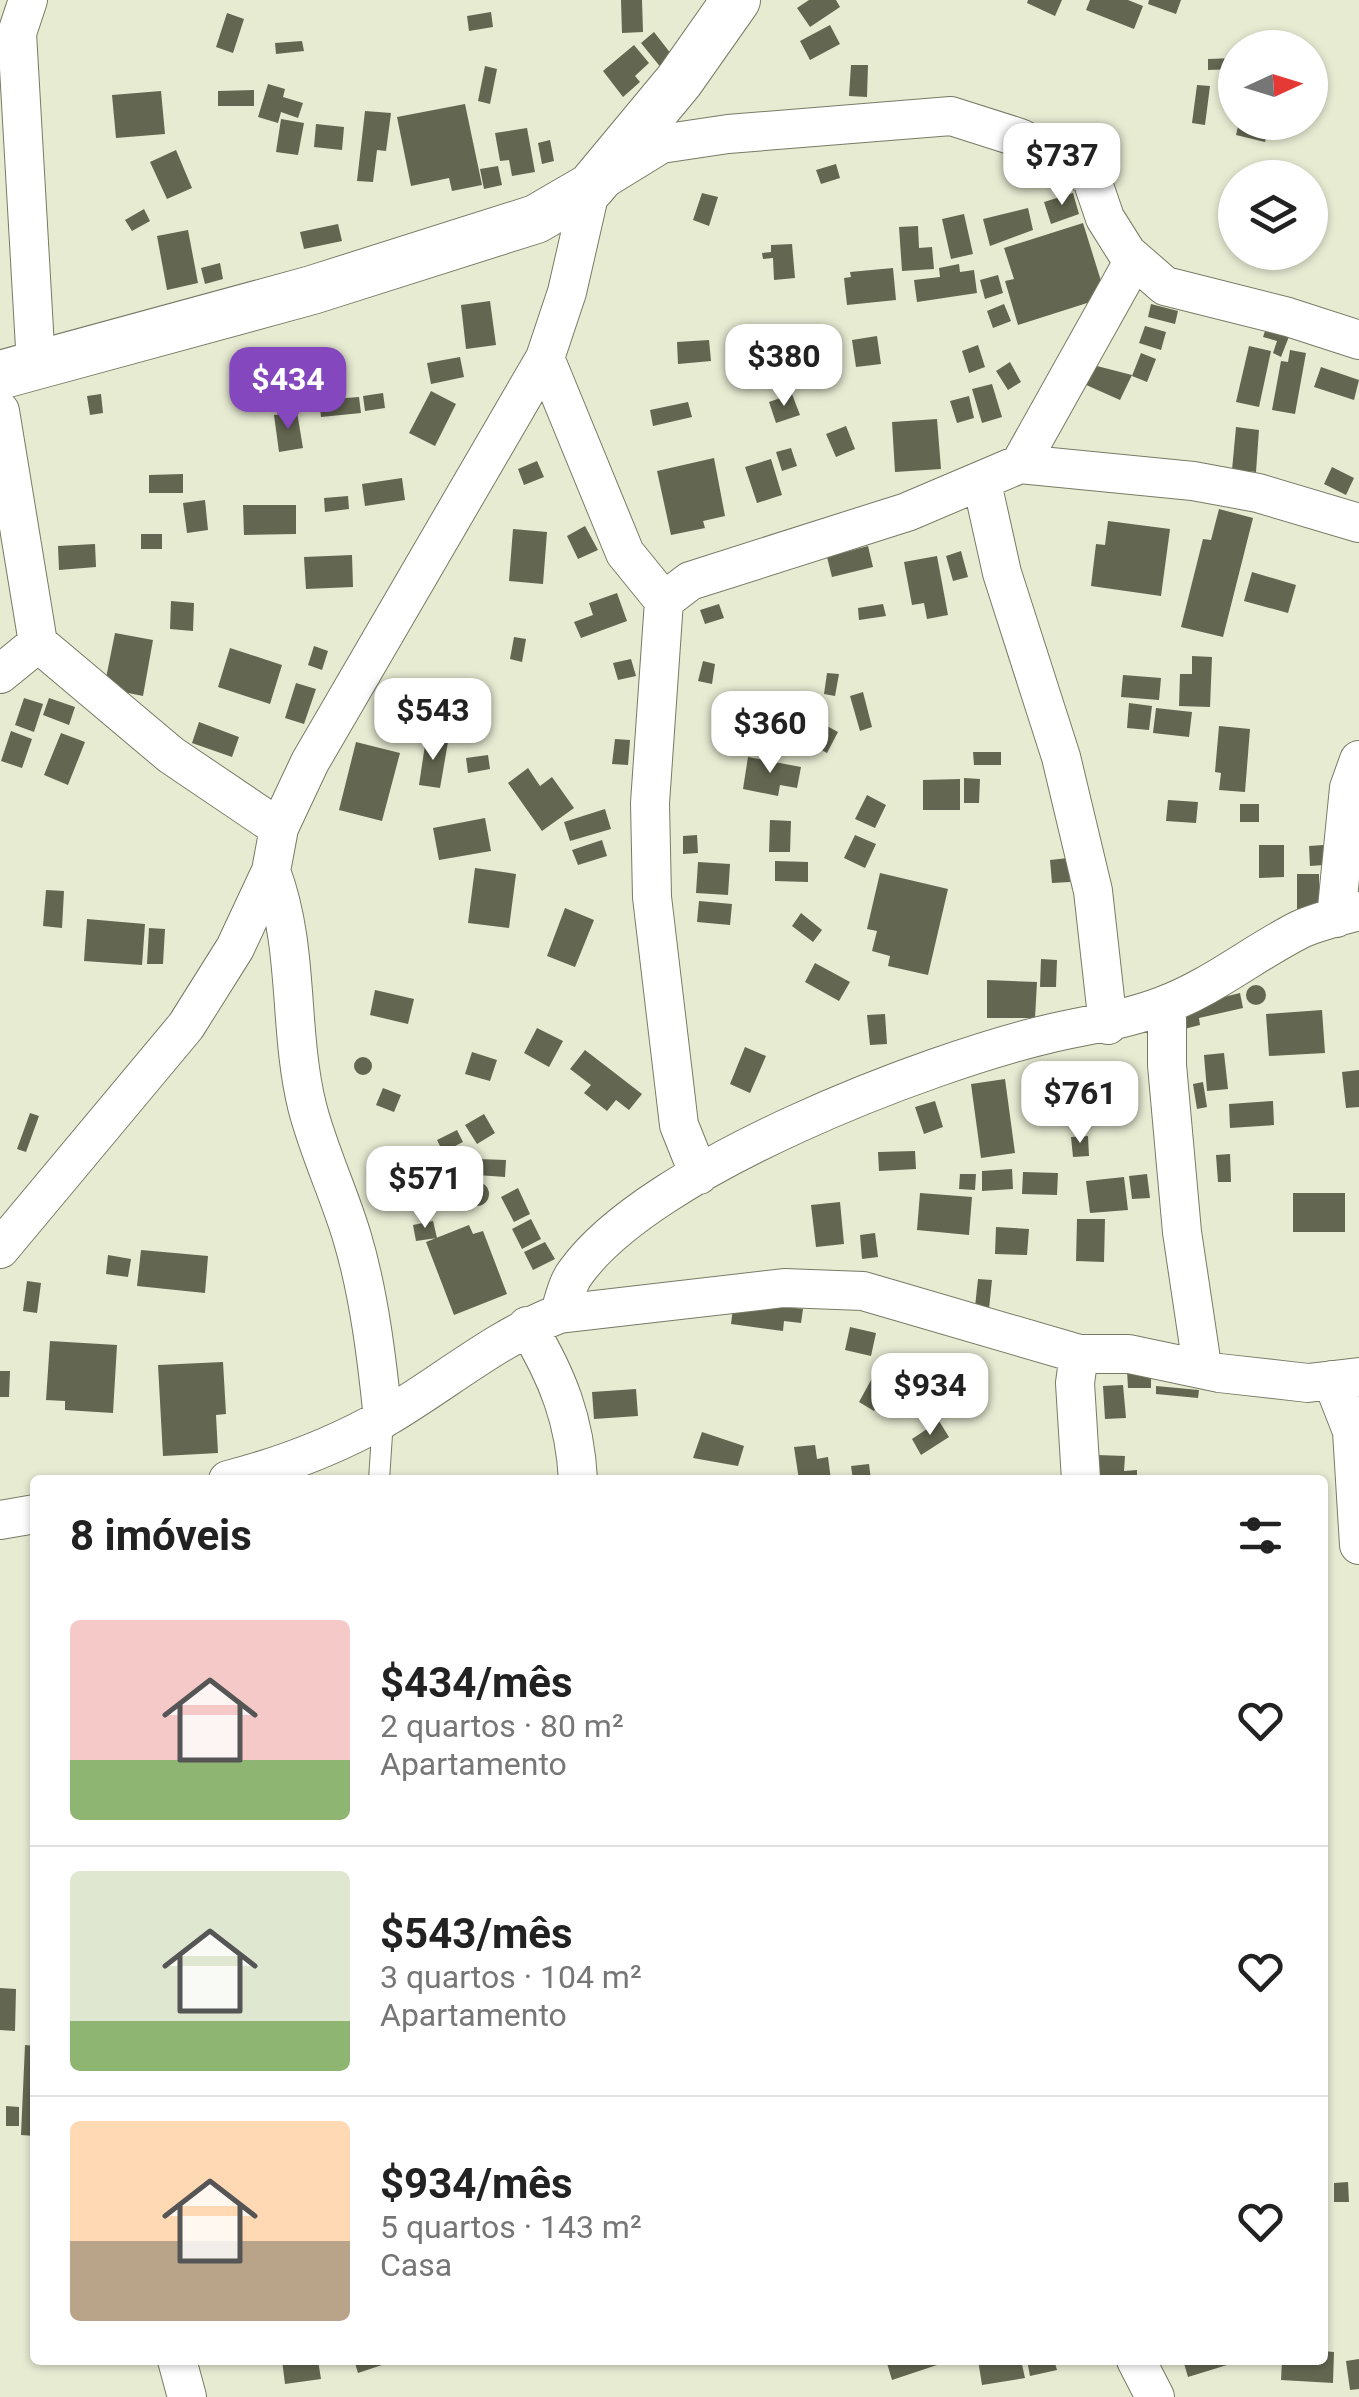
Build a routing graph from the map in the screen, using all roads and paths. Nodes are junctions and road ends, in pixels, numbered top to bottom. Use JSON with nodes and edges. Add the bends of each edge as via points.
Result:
{"nodes":[{"id":1,"x":736,"y":0,"type":"edge"},
{"id":2,"x":15,"y":17,"type":"edge"},
{"id":3,"x":591,"y":187,"type":"junction"},
{"id":4,"x":1134,"y":260,"type":"junction"},
{"id":5,"x":1359,"y":340,"type":"edge"},
{"id":6,"x":545,"y":358,"type":"junction"},
{"id":7,"x":18,"y":370,"type":"edge"},
{"id":8,"x":0,"y":411,"type":"edge"},
{"id":9,"x":1020,"y":464,"type":"junction"},
{"id":10,"x":982,"y":483,"type":"junction"},
{"id":11,"x":1359,"y":523,"type":"edge"},
{"id":12,"x":664,"y":601,"type":"junction"},
{"id":13,"x":38,"y":643,"type":"junction"},
{"id":14,"x":0,"y":674,"type":"edge"},
{"id":15,"x":1359,"y":760,"type":"edge"},
{"id":16,"x":279,"y":828,"type":"junction"},
{"id":17,"x":271,"y":871,"type":"junction"},
{"id":18,"x":1348,"y":914,"type":"edge"},
{"id":19,"x":1168,"y":1004,"type":"junction"},
{"id":20,"x":1108,"y":1025,"type":"junction"},
{"id":21,"x":699,"y":1174,"type":"junction"},
{"id":22,"x":0,"y":1249,"type":"edge"},
{"id":23,"x":542,"y":1320,"type":"junction"},
{"id":24,"x":1079,"y":1354,"type":"junction"},
{"id":25,"x":1202,"y":1366,"type":"junction"},
{"id":26,"x":1345,"y":1379,"type":"edge"},
{"id":27,"x":383,"y":1419,"type":"junction"},
{"id":28,"x":243,"y":1475,"type":"edge"},
{"id":29,"x":379,"y":1475,"type":"edge"},
{"id":30,"x":578,"y":1475,"type":"edge"},
{"id":31,"x":1081,"y":1475,"type":"edge"},
{"id":32,"x":30,"y":1515,"type":"edge"},
{"id":33,"x":0,"y":1520,"type":"edge"},
{"id":34,"x":1359,"y":1544,"type":"edge"},
{"id":35,"x":178,"y":2365,"type":"edge"},
{"id":36,"x":1139,"y":2365,"type":"edge"},
{"id":37,"x":186,"y":2397,"type":"edge"},
{"id":38,"x":1155,"y":2397,"type":"edge"}],
"edges":[{"from":1,"to":3,"type":"street"},
{"from":2,"to":7,"type":"street"},
{"from":3,"to":4,"type":"street","via":[[662,144],[952,116],[1020,138],[1091,177],[1105,218]]},
{"from":3,"to":6,"type":"street"},
{"from":3,"to":7,"type":"street","via":[[536,219],[388,267]]},
{"from":4,"to":5,"type":"street","via":[[1164,286]]},
{"from":4,"to":9,"type":"street"},
{"from":6,"to":12,"type":"street","via":[[624,554]]},
{"from":6,"to":16,"type":"street","via":[[310,762]]},
{"from":8,"to":13,"type":"street"},
{"from":9,"to":10,"type":"street"},
{"from":9,"to":11,"type":"street","via":[[1193,480]]},
{"from":10,"to":12,"type":"street","via":[[690,581]]},
{"from":10,"to":20,"type":"street","via":[[986,517],[1061,756],[1093,891]]},
{"from":12,"to":21,"type":"street","via":[[650,804],[652,896],[679,1125]]},
{"from":13,"to":14,"type":"street"},
{"from":13,"to":16,"type":"street","via":[[171,755]]},
{"from":15,"to":18,"type":"street","via":[[1349,788]]},
{"from":16,"to":17,"type":"street"},
{"from":17,"to":22,"type":"street","via":[[235,948],[186,1026]]},
{"from":17,"to":27,"type":"street","via":[[293,957],[308,1106],[353,1238]]},
{"from":18,"to":19,"type":"street","via":[[1302,929]]},
{"from":19,"to":20,"type":"street"},
{"from":19,"to":25,"type":"street","via":[[1182,1232]]},
{"from":20,"to":21,"type":"street","via":[[1052,1033],[889,1082]]},
{"from":21,"to":23,"type":"street","via":[[621,1226],[574,1273]]},
{"from":23,"to":24,"type":"street","via":[[784,1288],[864,1291]]},
{"from":23,"to":27,"type":"street"},
{"from":23,"to":30,"type":"street","via":[[576,1438]]},
{"from":24,"to":25,"type":"street"},
{"from":24,"to":31,"type":"street"},
{"from":25,"to":26,"type":"street","via":[[1308,1382]]},
{"from":26,"to":34,"type":"street"},
{"from":27,"to":28,"type":"street"},
{"from":27,"to":29,"type":"lane"},
{"from":32,"to":33,"type":"street"},
{"from":35,"to":37,"type":"street"},
{"from":36,"to":38,"type":"street"}]}
